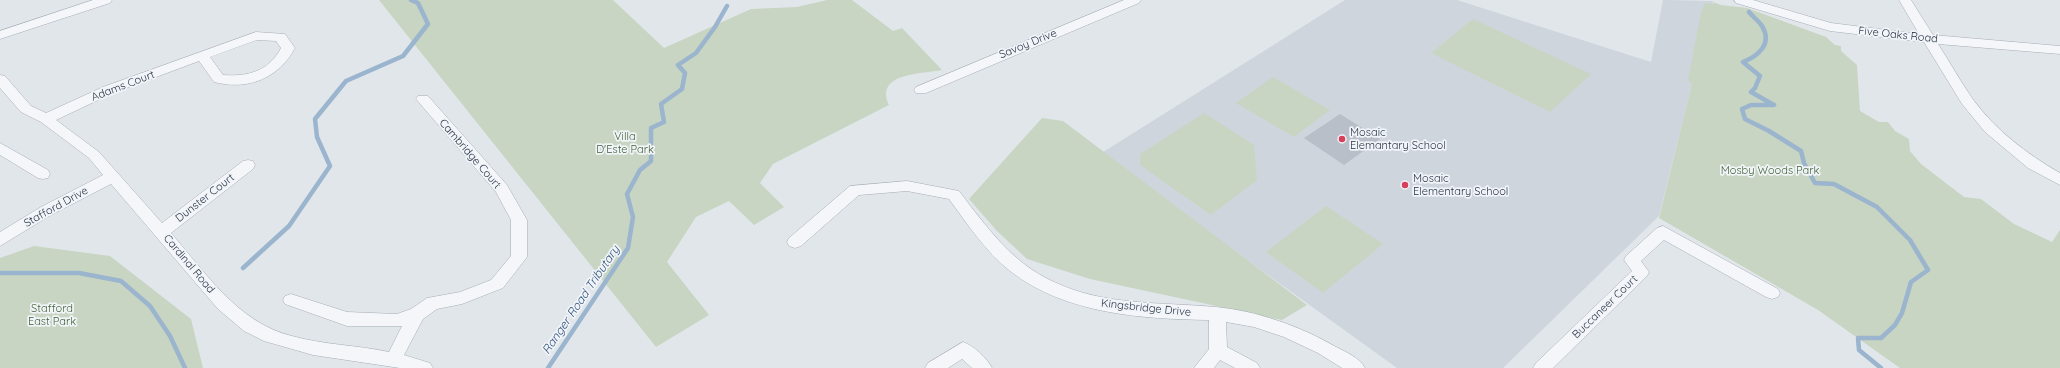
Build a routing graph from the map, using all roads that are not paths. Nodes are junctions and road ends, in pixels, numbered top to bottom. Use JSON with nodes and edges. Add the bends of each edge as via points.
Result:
{"nodes":[{"id":1,"x":106,"y":0,"type":"edge"},
{"id":2,"x":1135,"y":0,"type":"edge"},
{"id":3,"x":1740,"y":0,"type":"edge"},
{"id":4,"x":1905,"y":0,"type":"edge"},
{"id":5,"x":0,"y":35,"type":"edge"},
{"id":6,"x":1929,"y":39,"type":"junction"},
{"id":7,"x":2060,"y":50,"type":"edge"},
{"id":8,"x":202,"y":56,"type":"junction"},
{"id":9,"x":2,"y":84,"type":"edge"},
{"id":10,"x":921,"y":90,"type":"dead end"},
{"id":11,"x":423,"y":99,"type":"dead end"},
{"id":12,"x":46,"y":119,"type":"junction"},
{"id":13,"x":0,"y":148,"type":"edge"},
{"id":14,"x":248,"y":165,"type":"dead end"},
{"id":15,"x":42,"y":174,"type":"dead end"},
{"id":16,"x":114,"y":176,"type":"junction"},
{"id":17,"x":2060,"y":180,"type":"edge"},
{"id":18,"x":162,"y":231,"type":"junction"},
{"id":19,"x":0,"y":240,"type":"edge"},
{"id":20,"x":795,"y":242,"type":"dead end"},
{"id":21,"x":1772,"y":292,"type":"dead end"},
{"id":22,"x":291,"y":300,"type":"dead end"},
{"id":23,"x":417,"y":314,"type":"junction"},
{"id":24,"x":1217,"y":314,"type":"junction"},
{"id":25,"x":1218,"y":351,"type":"junction"},
{"id":26,"x":393,"y":360,"type":"junction"},
{"id":27,"x":424,"y":368,"type":"edge"},
{"id":28,"x":934,"y":368,"type":"edge"},
{"id":29,"x":983,"y":368,"type":"edge"},
{"id":30,"x":1203,"y":368,"type":"edge"},
{"id":31,"x":1251,"y":368,"type":"edge"},
{"id":32,"x":1356,"y":368,"type":"edge"},
{"id":33,"x":1542,"y":368,"type":"edge"}],
"edges":[{"from":1,"to":5,"type":"street"},
{"from":2,"to":10,"type":"street","name":"Savoy Drive"},
{"from":3,"to":6,"type":"street","name":"Five Oaks Road","via":[[1830,27]]},
{"from":4,"to":6,"type":"street"},
{"from":6,"to":7,"type":"street","name":"Five Oaks Road"},
{"from":6,"to":17,"type":"street","via":[[1990,129],[2034,164]]},
{"from":8,"to":8,"type":"street","name":"Adams Court","via":[[256,36],[280,37],[288,48],[283,62],[267,73],[235,81],[219,80]]},
{"from":8,"to":12,"type":"street","name":"Adams Court","via":[[108,90]]},
{"from":9,"to":12,"type":"street","name":"Cardinal Road","via":[[26,109]]},
{"from":11,"to":23,"type":"street","name":"Cambridge Court","via":[[502,189],[519,220],[520,257],[497,284],[462,298],[433,304]]},
{"from":12,"to":16,"type":"street","name":"Cardinal Road","via":[[94,154]]},
{"from":13,"to":15,"type":"street"},
{"from":14,"to":18,"type":"street","name":"Dunster Court"},
{"from":16,"to":18,"type":"street","name":"Cardinal Road"},
{"from":16,"to":19,"type":"street","name":"Stafford Drive","via":[[46,211]]},
{"from":18,"to":26,"type":"street","name":"Cardinal Road","via":[[224,304],[249,326],[290,343]]},
{"from":20,"to":24,"type":"street","name":"Kingsbridge Drive","via":[[854,190],[907,186],[954,195],[1000,253],[1026,275],[1052,289],[1080,300],[1110,307]]},
{"from":21,"to":33,"type":"street","name":"Buccaneer Court","via":[[1663,232],[1632,260],[1641,272]]},
{"from":22,"to":23,"type":"street","name":"Cambridge Court","via":[[347,319],[398,321]]},
{"from":23,"to":26,"type":"street"},
{"from":24,"to":25,"type":"street"},
{"from":24,"to":32,"type":"street","name":"Kingsbridge Drive","via":[[1253,321],[1306,340],[1328,350]]},
{"from":25,"to":30,"type":"street"},
{"from":25,"to":31,"type":"street"},
{"from":26,"to":27,"type":"street","name":"Cardinal Road"},
{"from":28,"to":29,"type":"street","via":[[963,349]]}]}
